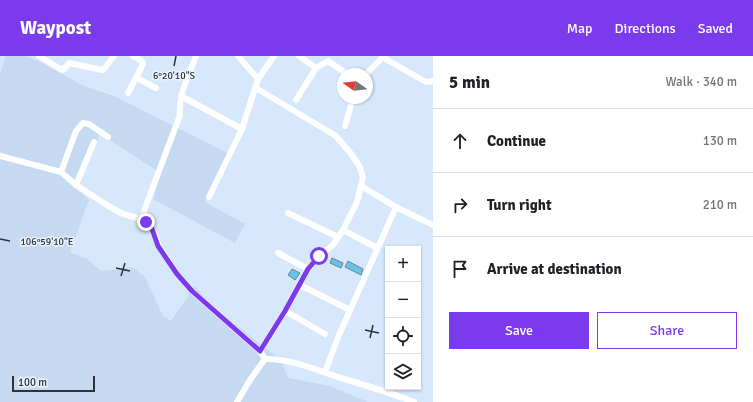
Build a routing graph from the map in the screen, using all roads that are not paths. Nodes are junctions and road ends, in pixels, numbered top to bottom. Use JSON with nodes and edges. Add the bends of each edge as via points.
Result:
{"nodes":[{"id":1,"x":39,"y":56,"type":"edge"},
{"id":2,"x":114,"y":56,"type":"edge"},
{"id":3,"x":133,"y":56,"type":"edge"},
{"id":4,"x":196,"y":56,"type":"edge"},
{"id":5,"x":238,"y":56,"type":"edge"},
{"id":6,"x":274,"y":56,"type":"edge"},
{"id":7,"x":299,"y":56,"type":"edge"},
{"id":8,"x":383,"y":57,"type":"edge"},
{"id":9,"x":316,"y":68,"type":"junction"},
{"id":10,"x":338,"y":68,"type":"edge"},
{"id":11,"x":372,"y":68,"type":"edge"},
{"id":12,"x":136,"y":78,"type":"junction"},
{"id":13,"x":258,"y":79,"type":"junction"},
{"id":14,"x":433,"y":81,"type":"edge"},
{"id":15,"x":156,"y":88,"type":"dead end"},
{"id":16,"x":256,"y":88,"type":"junction"},
{"id":17,"x":128,"y":93,"type":"dead end"},
{"id":18,"x":181,"y":96,"type":"junction"},
{"id":19,"x":296,"y":100,"type":"dead end"},
{"id":20,"x":351,"y":104,"type":"edge"},
{"id":21,"x":345,"y":126,"type":"dead end"},
{"id":22,"x":242,"y":129,"type":"junction"},
{"id":23,"x":108,"y":137,"type":"dead end"},
{"id":24,"x":94,"y":142,"type":"dead end"},
{"id":25,"x":0,"y":156,"type":"edge"},
{"id":26,"x":60,"y":172,"type":"junction"},
{"id":27,"x":76,"y":185,"type":"junction"},
{"id":28,"x":361,"y":186,"type":"junction"},
{"id":29,"x":209,"y":197,"type":"dead end"},
{"id":30,"x":396,"y":207,"type":"junction"},
{"id":31,"x":288,"y":213,"type":"dead end"},
{"id":32,"x":141,"y":219,"type":"junction"},
{"id":33,"x":433,"y":225,"type":"edge"},
{"id":34,"x":343,"y":230,"type":"junction"},
{"id":35,"x":338,"y":237,"type":"junction"},
{"id":36,"x":378,"y":248,"type":"junction"},
{"id":37,"x":278,"y":253,"type":"dead end"},
{"id":38,"x":308,"y":269,"type":"junction"},
{"id":39,"x":300,"y":285,"type":"junction"},
{"id":40,"x":350,"y":310,"type":"junction"},
{"id":41,"x":285,"y":311,"type":"junction"},
{"id":42,"x":325,"y":334,"type":"dead end"},
{"id":43,"x":260,"y":351,"type":"junction"},
{"id":44,"x":265,"y":359,"type":"junction"},
{"id":45,"x":325,"y":372,"type":"junction"},
{"id":46,"x":237,"y":402,"type":"edge"},
{"id":47,"x":414,"y":402,"type":"edge"}],
"edges":[{"from":1,"to":2,"type":"street","via":[[62,70],[69,63],[104,70]]},
{"from":3,"to":12,"type":"street","via":[[143,64]]},
{"from":4,"to":18,"type":"street"},
{"from":5,"to":13,"type":"street"},
{"from":6,"to":13,"type":"street"},
{"from":7,"to":9,"type":"street"},
{"from":8,"to":11,"type":"street"},
{"from":8,"to":14,"type":"street","via":[[426,82]]},
{"from":9,"to":10,"type":"street","via":[[328,61]]},
{"from":9,"to":19,"type":"street"},
{"from":12,"to":15,"type":"street"},
{"from":12,"to":17,"type":"street"},
{"from":13,"to":16,"type":"street"},
{"from":16,"to":22,"type":"street"},
{"from":16,"to":28,"type":"street","via":[[336,136],[360,167],[363,178]]},
{"from":18,"to":22,"type":"street"},
{"from":18,"to":32,"type":"street","via":[[180,115]]},
{"from":20,"to":21,"type":"street"},
{"from":22,"to":29,"type":"street"},
{"from":23,"to":26,"type":"street","via":[[89,124],[83,123],[76,131]]},
{"from":24,"to":27,"type":"street"},
{"from":25,"to":26,"type":"street"},
{"from":26,"to":27,"type":"street"},
{"from":27,"to":32,"type":"street","via":[[123,214]]},
{"from":28,"to":30,"type":"street"},
{"from":28,"to":34,"type":"street","via":[[357,202]]},
{"from":30,"to":33,"type":"street"},
{"from":30,"to":36,"type":"street"},
{"from":31,"to":35,"type":"street"},
{"from":32,"to":43,"type":"street","via":[[152,229],[158,246],[192,291]]},
{"from":34,"to":35,"type":"street"},
{"from":34,"to":36,"type":"street"},
{"from":35,"to":38,"type":"street"},
{"from":36,"to":40,"type":"street"},
{"from":37,"to":38,"type":"street"},
{"from":38,"to":39,"type":"street"},
{"from":39,"to":40,"type":"street"},
{"from":39,"to":41,"type":"street"},
{"from":40,"to":45,"type":"street"},
{"from":41,"to":42,"type":"street"},
{"from":41,"to":43,"type":"street"},
{"from":43,"to":44,"type":"street"},
{"from":44,"to":45,"type":"street","via":[[297,363]]},
{"from":44,"to":46,"type":"street"},
{"from":45,"to":47,"type":"street"}]}
